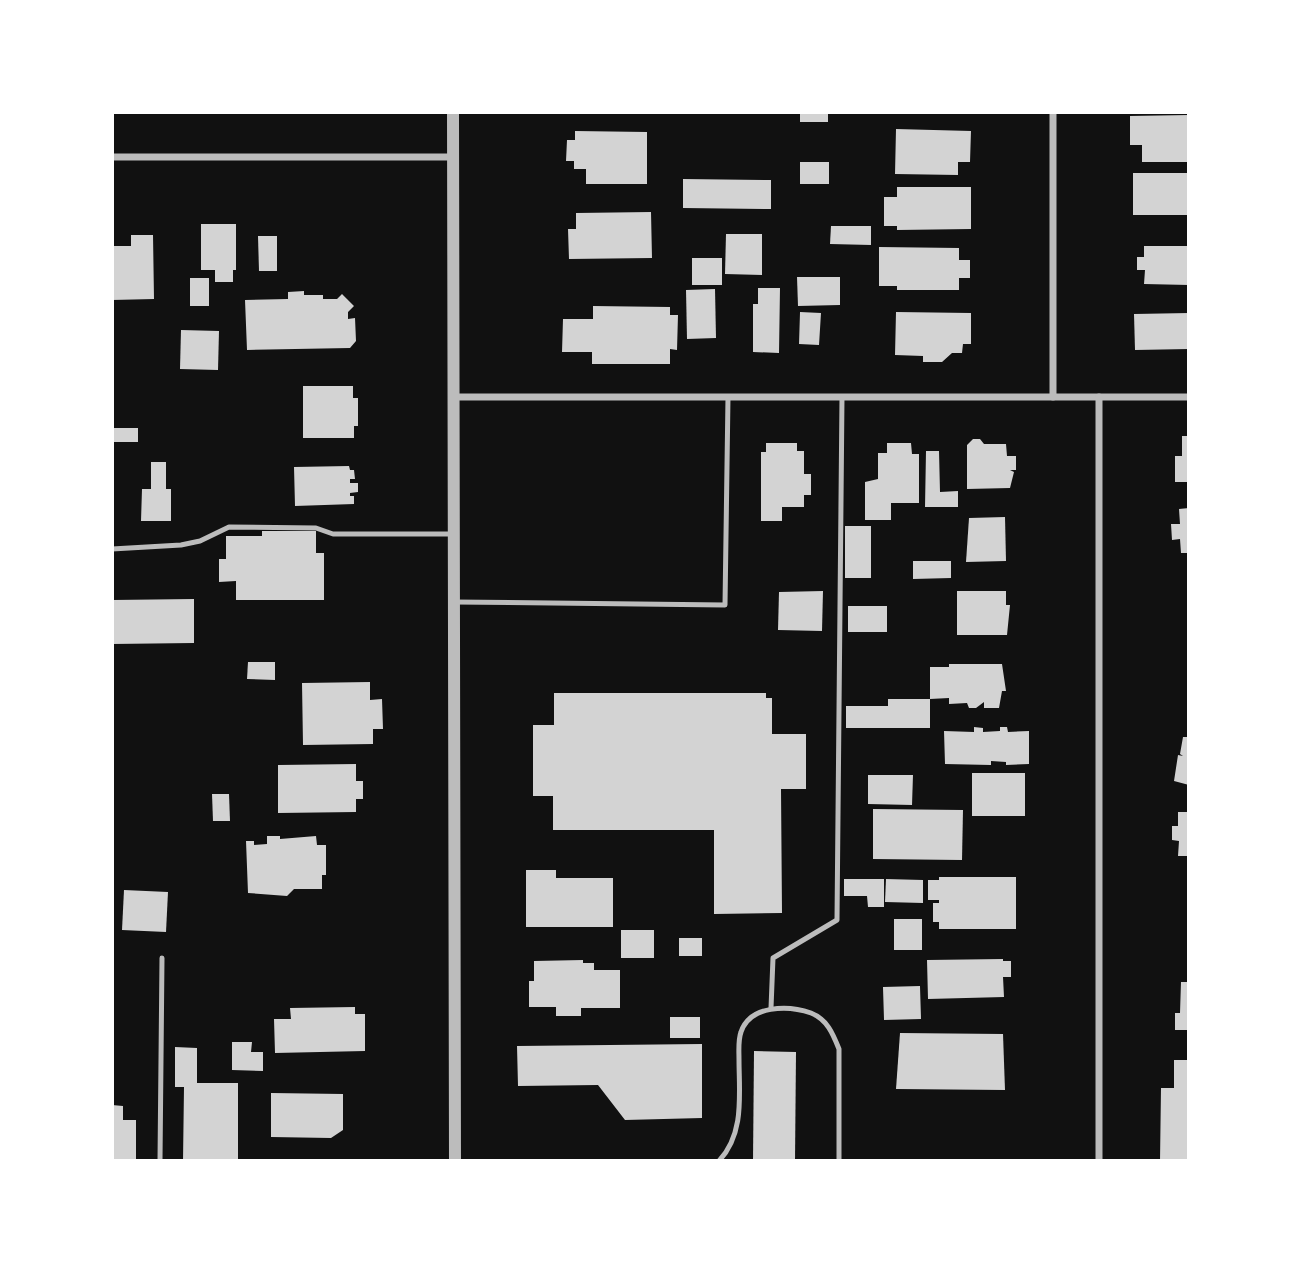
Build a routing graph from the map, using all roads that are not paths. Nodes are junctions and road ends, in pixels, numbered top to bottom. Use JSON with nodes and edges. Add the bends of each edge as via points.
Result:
{"nodes":[{"id":1,"x":453,"y":112,"type":"edge"},
{"id":2,"x":1053,"y":112,"type":"edge"},
{"id":3,"x":112,"y":156,"type":"edge"},
{"id":4,"x":453,"y":157,"type":"junction"},
{"id":5,"x":454,"y":397,"type":"junction"},
{"id":6,"x":728,"y":397,"type":"junction"},
{"id":7,"x":842,"y":397,"type":"junction"},
{"id":8,"x":1053,"y":397,"type":"junction"},
{"id":9,"x":1100,"y":397,"type":"junction"},
{"id":10,"x":1189,"y":397,"type":"edge"},
{"id":11,"x":454,"y":534,"type":"junction"},
{"id":12,"x":112,"y":549,"type":"edge"},
{"id":13,"x":454,"y":602,"type":"junction"},
{"id":14,"x":162,"y":958,"type":"dead end"},
{"id":15,"x":771,"y":1008,"type":"junction"},
{"id":16,"x":160,"y":1161,"type":"edge"},
{"id":17,"x":455,"y":1161,"type":"edge"},
{"id":18,"x":719,"y":1161,"type":"edge"},
{"id":19,"x":839,"y":1161,"type":"edge"},
{"id":20,"x":1100,"y":1161,"type":"edge"}],
"edges":[{"from":1,"to":4,"type":"street"},
{"from":2,"to":8,"type":"street"},
{"from":3,"to":4,"type":"street"},
{"from":4,"to":5,"type":"street"},
{"from":5,"to":6,"type":"street"},
{"from":5,"to":11,"type":"street"},
{"from":6,"to":7,"type":"street"},
{"from":6,"to":13,"type":"lane","via":[[725,604]]},
{"from":7,"to":8,"type":"street"},
{"from":7,"to":15,"type":"lane","via":[[837,920],[773,958]]},
{"from":8,"to":9,"type":"street"},
{"from":9,"to":10,"type":"street"},
{"from":9,"to":20,"type":"street"},
{"from":11,"to":12,"type":"lane","via":[[332,534],[316,528],[229,527],[181,545]]},
{"from":11,"to":13,"type":"street"},
{"from":13,"to":17,"type":"street"},
{"from":14,"to":16,"type":"lane"},
{"from":15,"to":18,"type":"lane","via":[[750,1018],[741,1032],[739,1118]]},
{"from":15,"to":19,"type":"lane","via":[[817,1015],[835,1039],[839,1049]]}]}
